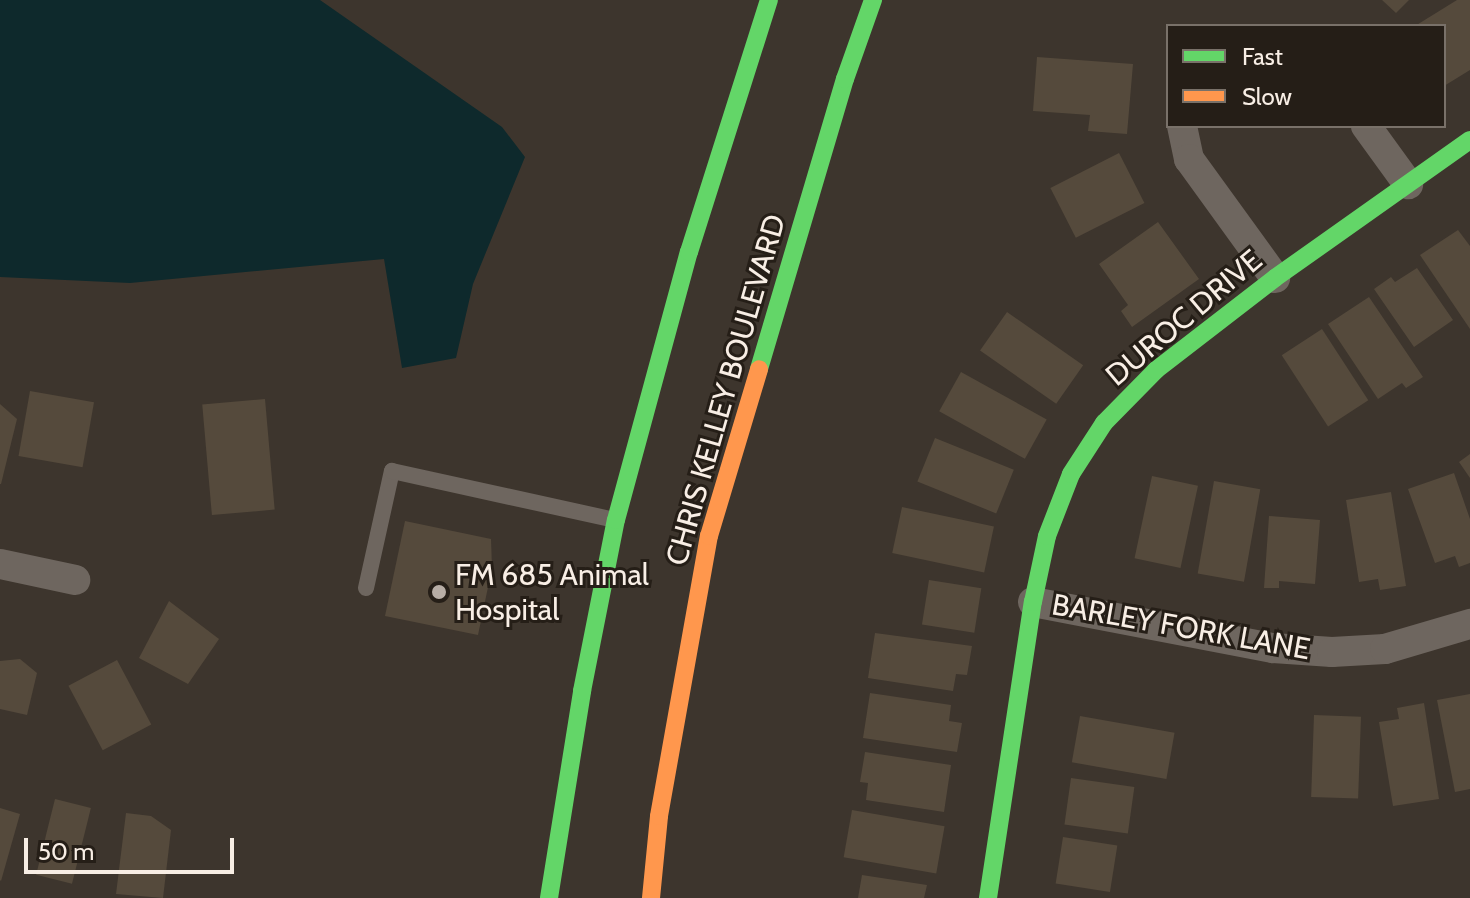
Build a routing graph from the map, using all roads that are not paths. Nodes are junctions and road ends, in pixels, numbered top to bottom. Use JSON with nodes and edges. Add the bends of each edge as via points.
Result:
{"nodes":[{"id":1,"x":769,"y":0,"type":"edge"},
{"id":2,"x":873,"y":0,"type":"edge"},
{"id":3,"x":1182,"y":128,"type":"edge"},
{"id":4,"x":1367,"y":128,"type":"edge"},
{"id":5,"x":1470,"y":140,"type":"edge"},
{"id":6,"x":1408,"y":184,"type":"junction"},
{"id":7,"x":1275,"y":278,"type":"junction"},
{"id":8,"x":616,"y":520,"type":"junction"},
{"id":9,"x":0,"y":564,"type":"edge"},
{"id":10,"x":75,"y":580,"type":"dead end"},
{"id":11,"x":366,"y":588,"type":"dead end"},
{"id":12,"x":1033,"y":602,"type":"junction"},
{"id":13,"x":1470,"y":624,"type":"edge"},
{"id":14,"x":549,"y":898,"type":"edge"},
{"id":15,"x":651,"y":898,"type":"edge"},
{"id":16,"x":988,"y":898,"type":"edge"}],
"edges":[{"from":1,"to":8,"type":"main road","via":[[689,252]]},
{"from":2,"to":15,"type":"main road","name":"CHRIS KELLEY BOULEVARD","via":[[709,536],[659,816]]},
{"from":3,"to":7,"type":"street","via":[[1189,159]]},
{"from":4,"to":6,"type":"street"},
{"from":5,"to":6,"type":"main road","name":"DUROC DRIVE"},
{"from":6,"to":7,"type":"main road","name":"DUROC DRIVE"},
{"from":7,"to":12,"type":"main road","name":"DUROC DRIVE","via":[[1156,370],[1104,423],[1071,474],[1047,536]]},
{"from":8,"to":11,"type":"lane","via":[[392,471]]},
{"from":8,"to":14,"type":"main road"},
{"from":9,"to":10,"type":"street"},
{"from":12,"to":13,"type":"street","name":"BARLEY FORK LANE","via":[[1273,648],[1332,652],[1385,649]]},
{"from":12,"to":16,"type":"main road","name":"DUROC DRIVE"}]}
